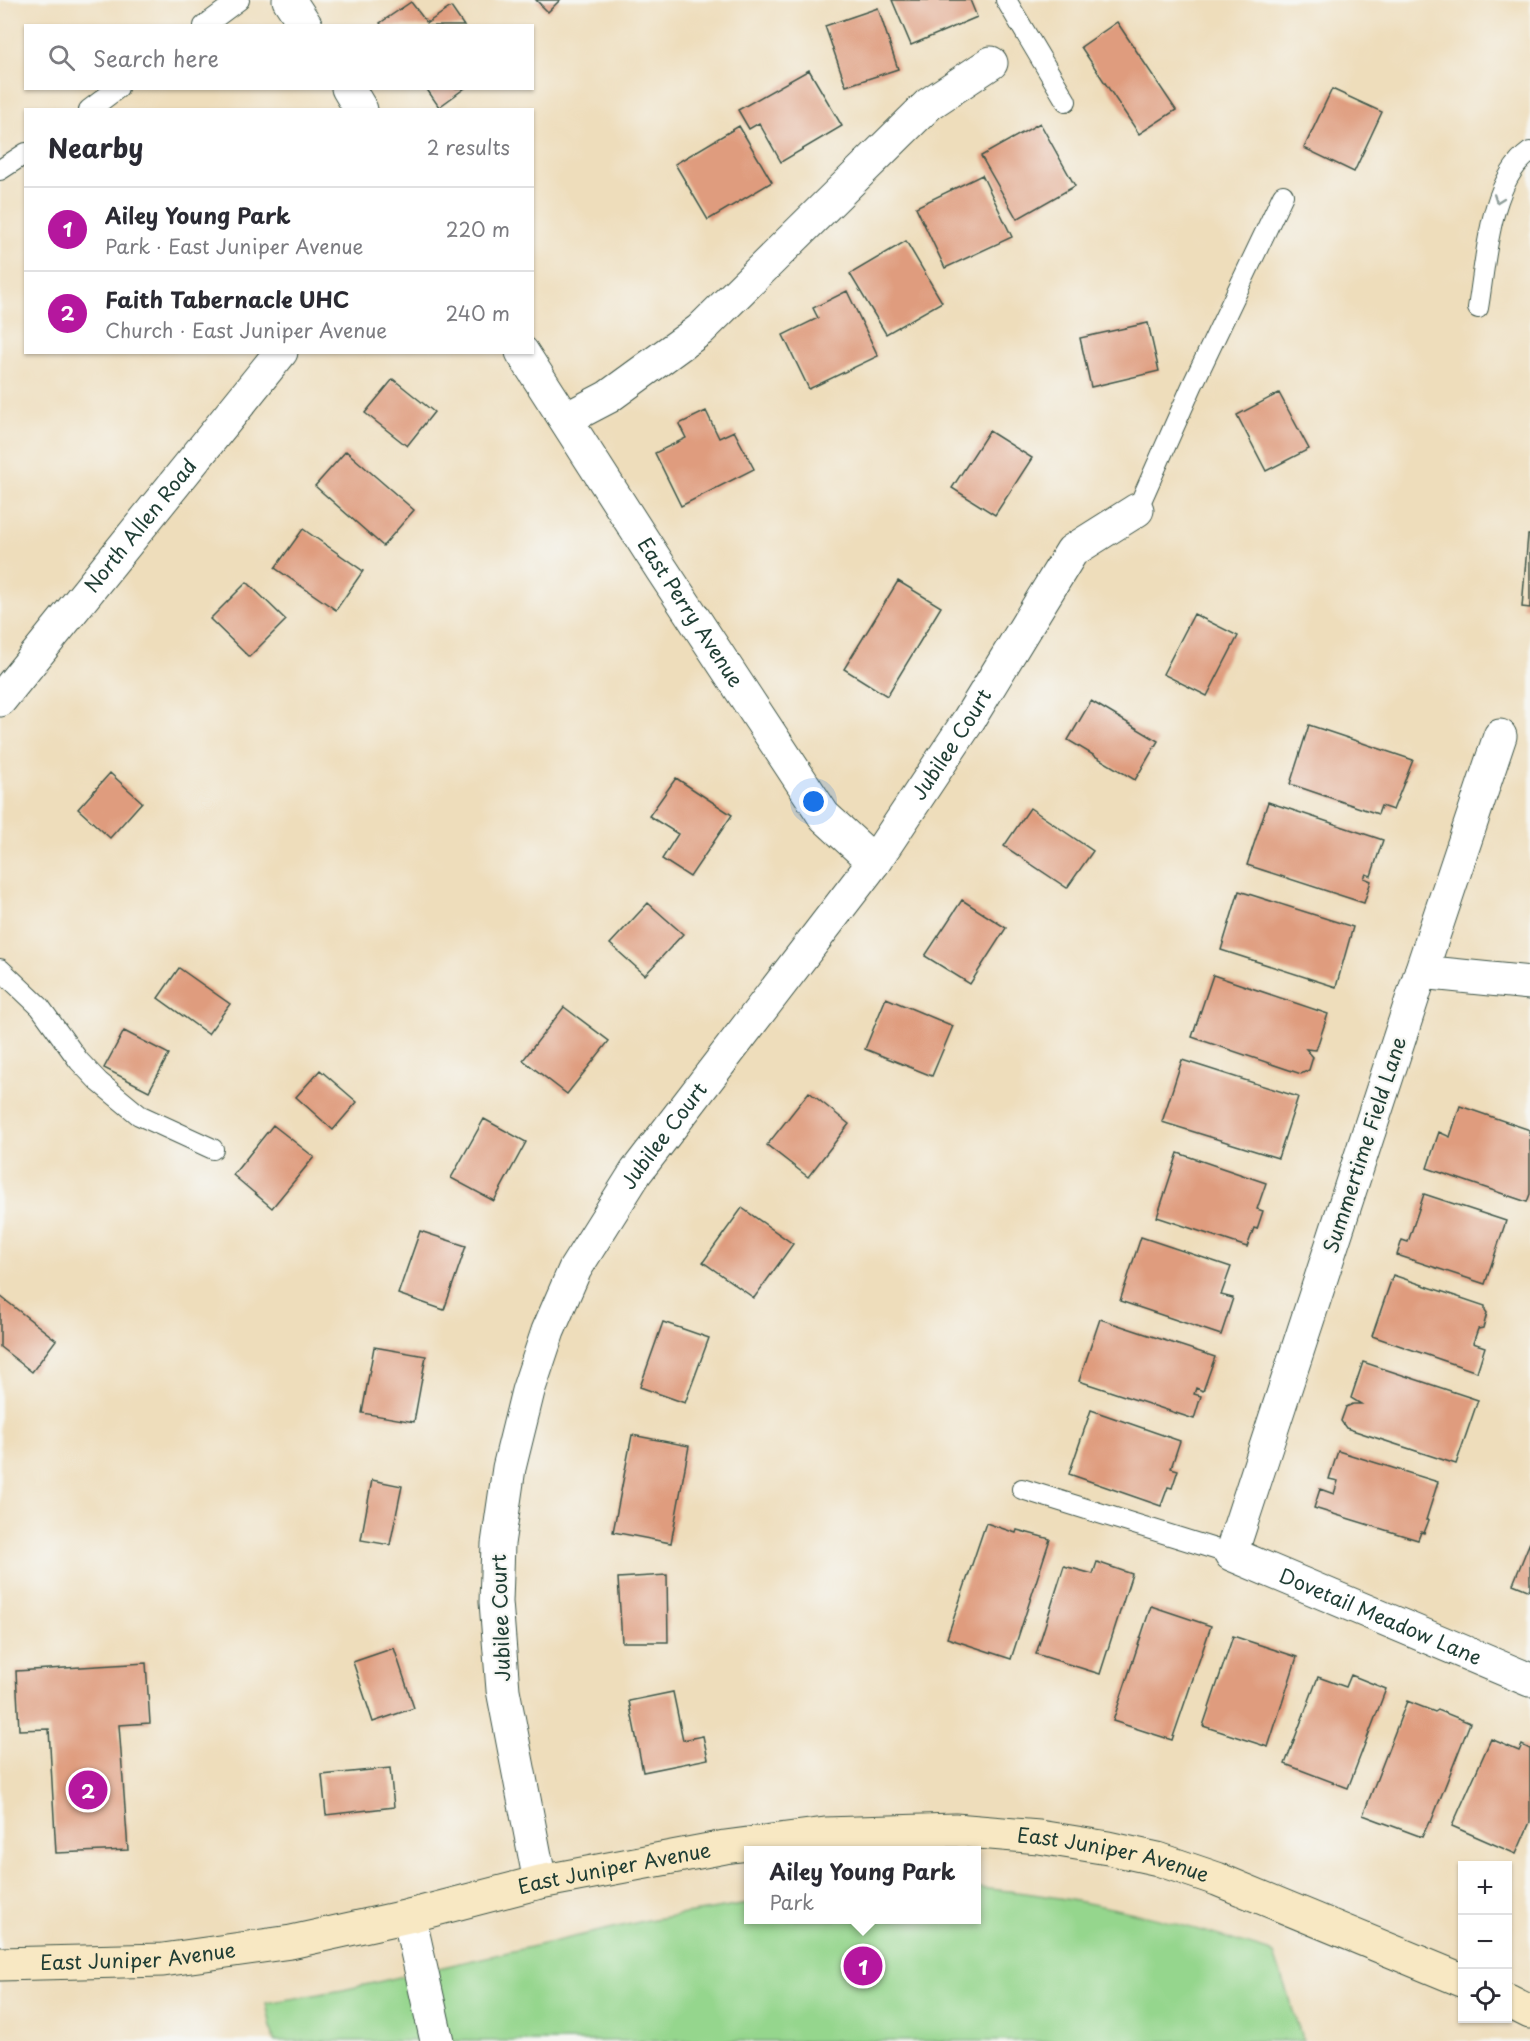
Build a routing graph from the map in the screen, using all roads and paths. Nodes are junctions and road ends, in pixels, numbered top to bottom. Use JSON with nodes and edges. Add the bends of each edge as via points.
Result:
{"nodes":[{"id":1,"x":239,"y":0,"type":"edge"},
{"id":2,"x":289,"y":0,"type":"edge"},
{"id":3,"x":1006,"y":0,"type":"edge"},
{"id":4,"x":207,"y":24,"type":"edge"},
{"id":5,"x":305,"y":24,"type":"edge"},
{"id":6,"x":991,"y":63,"type":"dead end"},
{"id":7,"x":115,"y":90,"type":"edge"},
{"id":8,"x":349,"y":90,"type":"edge"},
{"id":9,"x":1066,"y":101,"type":"dead end"},
{"id":10,"x":92,"y":108,"type":"edge"},
{"id":11,"x":360,"y":108,"type":"edge"},
{"id":12,"x":1530,"y":152,"type":"edge"},
{"id":13,"x":24,"y":154,"type":"edge"},
{"id":14,"x":0,"y":170,"type":"edge"},
{"id":15,"x":1283,"y":195,"type":"dead end"},
{"id":16,"x":1478,"y":308,"type":"dead end"},
{"id":17,"x":279,"y":354,"type":"edge"},
{"id":18,"x":523,"y":354,"type":"edge"},
{"id":19,"x":566,"y":418,"type":"junction"},
{"id":20,"x":1137,"y":510,"type":"joint"},
{"id":21,"x":0,"y":700,"type":"edge"},
{"id":22,"x":1500,"y":736,"type":"dead end"},
{"id":23,"x":874,"y":862,"type":"junction"},
{"id":24,"x":0,"y":969,"type":"edge"},
{"id":25,"x":1421,"y":972,"type":"junction"},
{"id":26,"x":1530,"y":983,"type":"edge"},
{"id":27,"x":213,"y":1149,"type":"dead end"},
{"id":28,"x":1022,"y":1489,"type":"dead end"},
{"id":29,"x":1231,"y":1554,"type":"junction"},
{"id":30,"x":1530,"y":1680,"type":"edge"},
{"id":31,"x":540,"y":1882,"type":"junction"},
{"id":32,"x":410,"y":1916,"type":"junction"},
{"id":33,"x":0,"y":1964,"type":"edge"},
{"id":34,"x":1458,"y":1978,"type":"edge"},
{"id":35,"x":1512,"y":2003,"type":"edge"},
{"id":36,"x":1530,"y":2012,"type":"edge"},
{"id":37,"x":437,"y":2041,"type":"edge"}],
"edges":[{"from":1,"to":4,"type":"lane"},
{"from":2,"to":5,"type":"street"},
{"from":3,"to":9,"type":"lane"},
{"from":6,"to":19,"type":"street","via":[[929,104],[700,330],[608,397]]},
{"from":7,"to":10,"type":"lane"},
{"from":8,"to":11,"type":"street"},
{"from":12,"to":16,"type":"lane","one_way":true,"via":[[1521,158],[1505,182],[1494,211]]},
{"from":13,"to":14,"type":"lane"},
{"from":15,"to":20,"type":"lane"},
{"from":17,"to":21,"type":"street","name":"North Allen Road"},
{"from":18,"to":19,"type":"street","name":"East Perry Avenue"},
{"from":19,"to":23,"type":"street","name":"East Perry Avenue","via":[[824,816]]},
{"from":20,"to":23,"type":"street","name":"Jubilee Court","via":[[1072,551],[968,721]]},
{"from":22,"to":25,"type":"street","name":"Summertime Field Lane"},
{"from":23,"to":31,"type":"street","name":"Jubilee Court","via":[[636,1172],[575,1269],[544,1341],[510,1468],[498,1544],[496,1602],[503,1690]]},
{"from":24,"to":27,"type":"lane","via":[[40,1006],[99,1082],[139,1115]]},
{"from":25,"to":26,"type":"street"},
{"from":25,"to":29,"type":"street","name":"Summertime Field Lane"},
{"from":28,"to":29,"type":"lane"},
{"from":29,"to":30,"type":"street","name":"Dovetail Meadow Lane"},
{"from":31,"to":32,"type":"street","name":"East Juniper Avenue"},
{"from":31,"to":34,"type":"street","name":"East Juniper Avenue","via":[[725,1847],[825,1834],[955,1830],[1039,1837],[1158,1859],[1217,1879]]},
{"from":32,"to":33,"type":"street","name":"East Juniper Avenue","via":[[291,1942],[164,1960]]},
{"from":32,"to":37,"type":"street"},
{"from":35,"to":36,"type":"street"}]}
